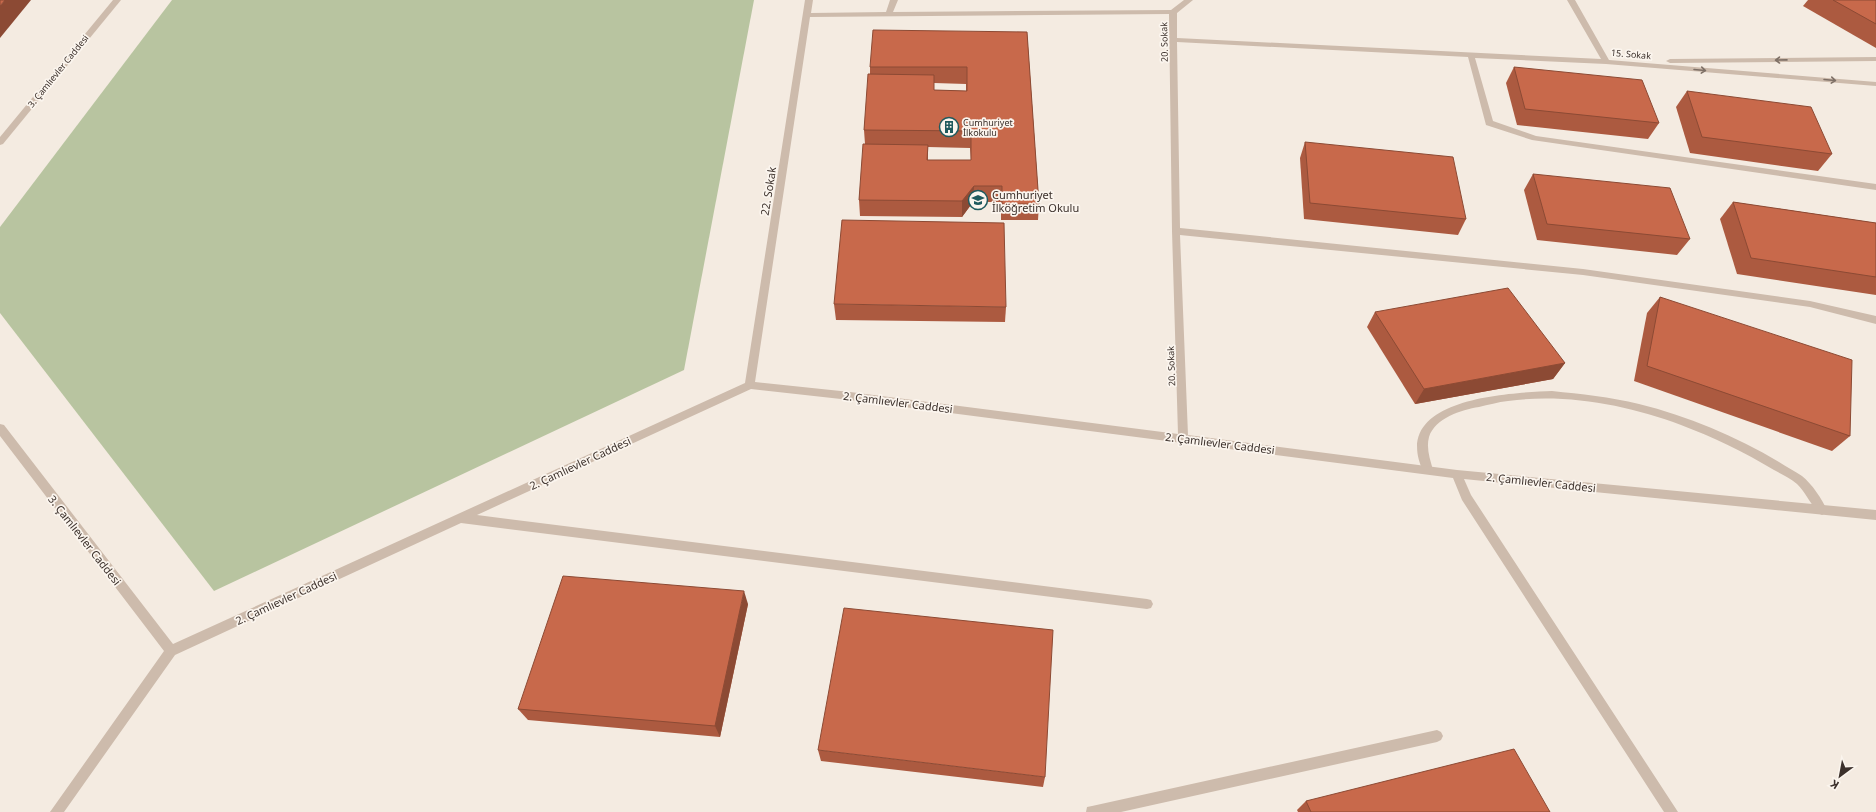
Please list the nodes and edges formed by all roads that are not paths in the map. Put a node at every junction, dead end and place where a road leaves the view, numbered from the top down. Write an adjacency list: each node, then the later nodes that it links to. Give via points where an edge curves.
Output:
1 (116, 0): 14 (street, 3. Çamlıevler Caddesi)
2 (809, 0): 7 (street, 22. Sokak)
3 (894, 0): 8 (street)
4 (1190, 0): 6 (street)
5 (1571, 0): 12 (street)
6 (1173, 12): 8 (street, 20. Sokak); 9 (street, 20. Sokak)
7 (806, 15): 8 (street, 20. Sokak); 18 (street, 22. Sokak)
8 (888, 15)
9 (1174, 40): 10 (street); 16 (street, 20. Sokak)
10 (1471, 55): 12 (street); 15 (street, via 1489,123 1528,136)
11 (1876, 59): 12 (street, 15. Sokak, one-way to 12)
12 (1606, 62): 13 (street, 15. Sokak, one-way to 13)
13 (1876, 84)
14 (0, 142)
15 (1876, 187)
16 (1176, 231): 17 (street, via 1583,272 1810,304); 20 (street, 20. Sokak)
17 (1876, 320)
18 (750, 386): 20 (street, 2. Çamlıevler Caddesi, via 850,396); 25 (street, 2. Çamlıevler Caddesi)
19 (0, 428): 27 (street, 3. Çamlıevler Caddesi)
20 (1183, 439): 21 (street, 2. Çamlıevler Caddesi)
21 (1428, 470): 22 (street, 2. Çamlıevler Caddesi); 23 (street, via 1423,448 1424,439 1435,420 1446,412 1482,401 1507,397 1563,396 1660,414 1723,438 1800,480)
22 (1457, 474): 23 (street, 2. Çamlıevler Caddesi); 31 (street, via 1466,496)
23 (1822, 510): 24 (street, 2. Çamlıevler Caddesi)
24 (1876, 515)
25 (461, 518): 26 (street); 27 (street, 2. Çamlıevler Caddesi)
26 (1147, 604)
27 (171, 651): 29 (street, 2. Çamlıevler Caddesi)
28 (1436, 736): 30 (street)
29 (56, 812)
30 (1092, 812)
31 (1672, 812)

